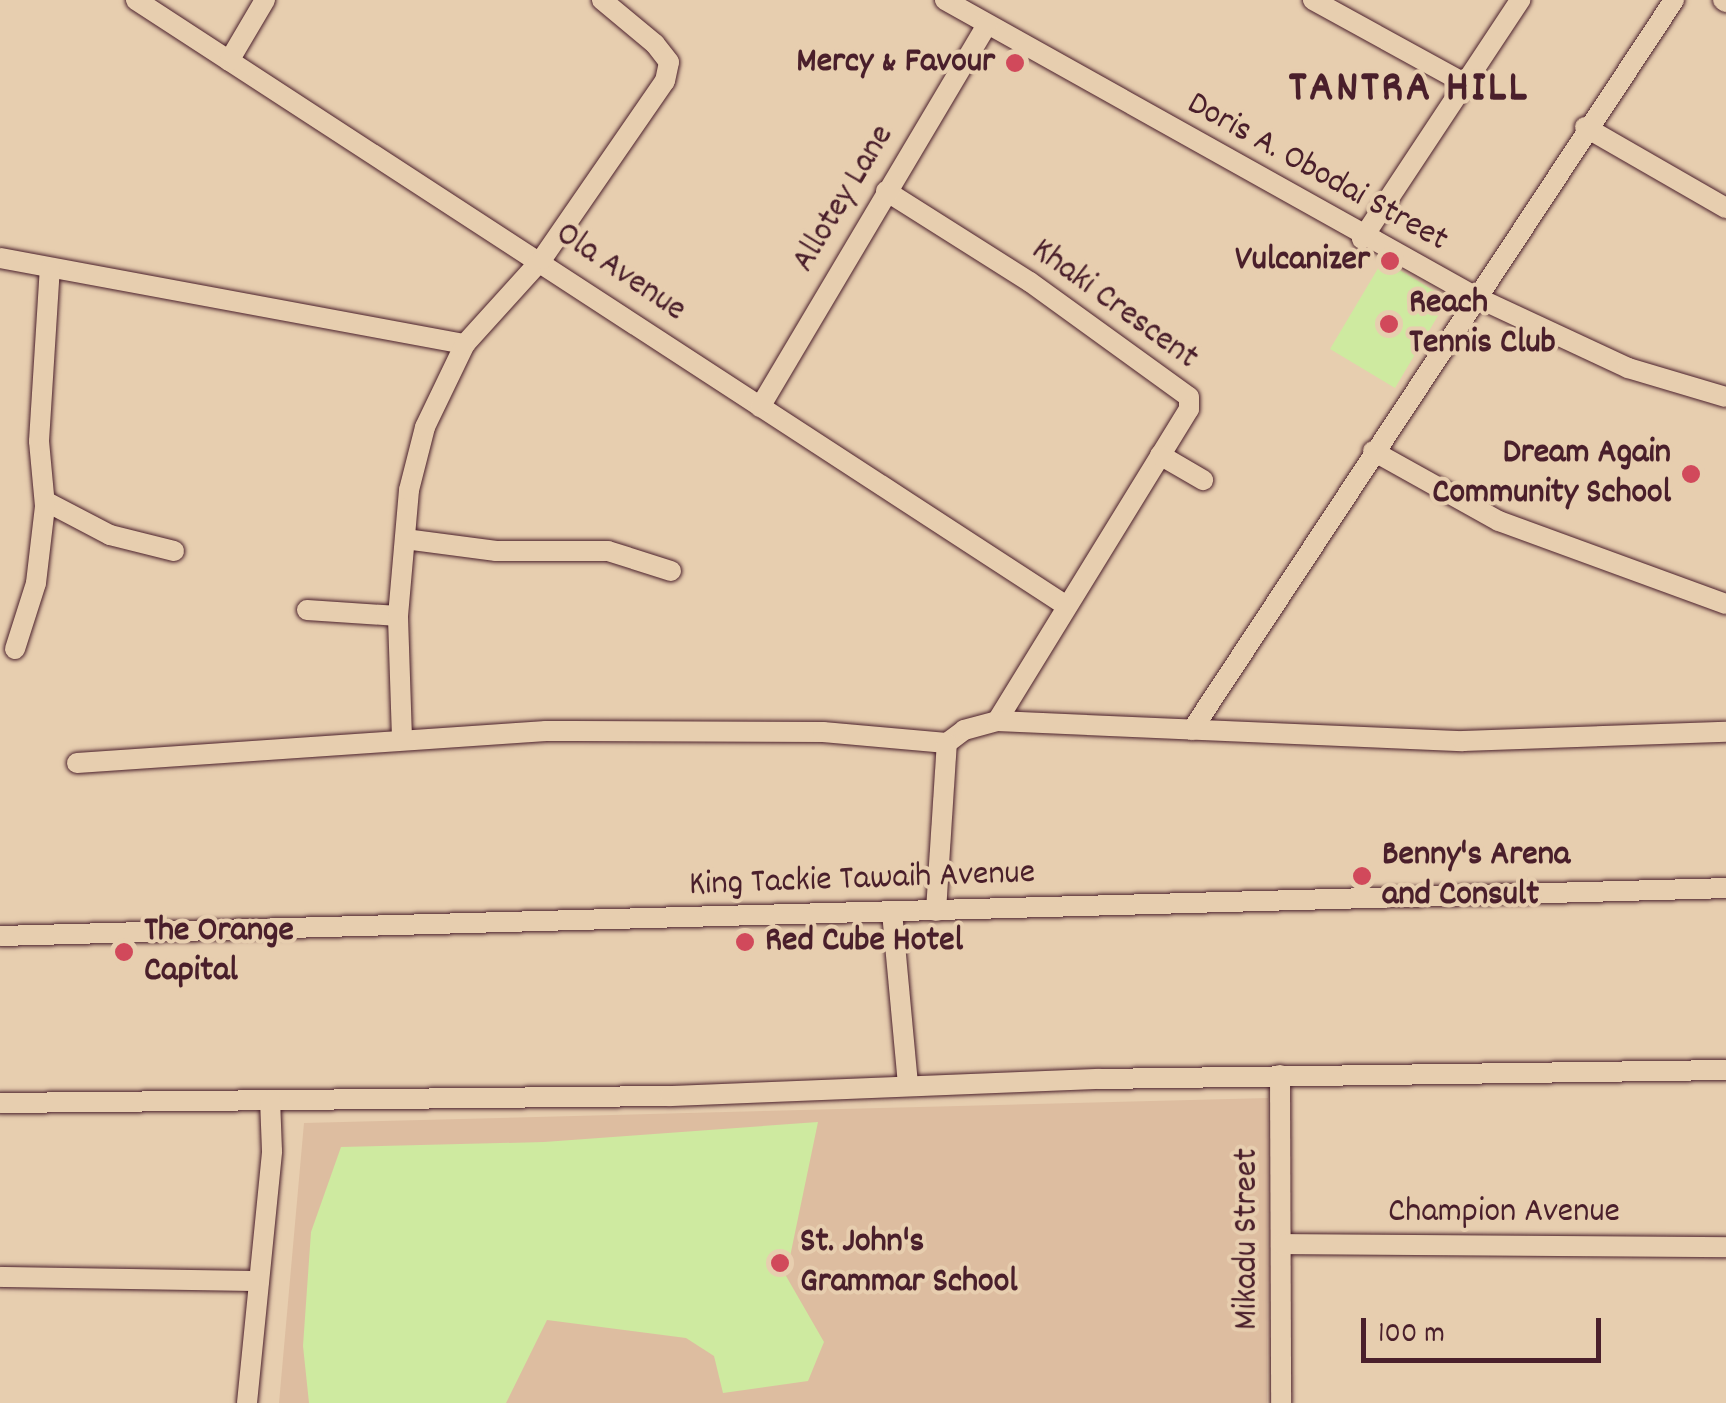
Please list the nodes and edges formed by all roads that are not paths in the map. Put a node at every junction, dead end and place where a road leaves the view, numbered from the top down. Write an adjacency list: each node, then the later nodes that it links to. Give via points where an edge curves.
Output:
1 (136, 0): 9 (street, Ola Avenue)
2 (265, 0): 9 (street)
3 (602, 0): 16 (street, via 669,62 665,81)
4 (945, 0): 8 (street, Doris A. Obodai Street)
5 (1312, 0): 10 (street)
6 (1520, 0): 10 (street)
7 (1674, 0): 11 (street)
8 (987, 26): 12 (street, Allotey Lane); 14 (street, Doris A. Obodai Street)
9 (229, 61): 16 (street, Ola Avenue)
10 (1466, 84): 14 (street)
11 (1585, 127): 13 (street); 18 (street)
12 (886, 191): 21 (street, Allotey Lane); 23 (street, Khaki Crescent, via 1183,387 1190,410)
13 (1726, 208)
14 (1362, 238): 18 (street, Doris A. Obodai Street)
15 (0, 258): 17 (street)
16 (542, 260): 19 (street); 21 (street, Ola Avenue)
17 (50, 268): 19 (street); 25 (street, via 39,441)
18 (1478, 298): 20 (street, Doris A. Obodai Street, via 1628,368); 22 (street)
19 (465, 344): 26 (street, via 425,427)
20 (1726, 397)
21 (760, 407): 30 (street, Ola Avenue)
22 (1372, 451): 29 (street, via 1499,522); 35 (street)
23 (1160, 455): 24 (street); 30 (street, Khaki Crescent)
24 (1203, 480)
25 (45, 501): 27 (street, via 93,528); 33 (street, via 36,583)
26 (405, 539): 28 (street, via 496,550 608,552); 32 (street)
27 (174, 551)
28 (671, 571)
29 (1726, 604)
30 (1065, 605): 34 (street, Khaki Crescent)
31 (308, 610): 32 (street)
32 (398, 616): 37 (street)
33 (15, 650)
34 (997, 721): 35 (street); 38 (street, via 964,730)
35 (1192, 730): 36 (street, via 1480,741)
36 (1726, 732)
37 (402, 738): 38 (street, via 823,732); 39 (street)
38 (947, 744): 41 (street)
39 (77, 763)
40 (1726, 888): 41 (street, King Tackie Tawaih Avenue)
41 (936, 911): 42 (street, King Tackie Tawaih Avenue)
42 (892, 912): 43 (street, King Tackie Tawaih Avenue); 46 (street)
43 (0, 936)
44 (1726, 1070): 45 (street)
45 (1280, 1075): 46 (street); 49 (street, Mikadu Street)
46 (908, 1086): 47 (street)
47 (270, 1100): 48 (street); 52 (street)
48 (0, 1103)
49 (1282, 1244): 50 (street, Champion Avenue); 54 (street, Mikadu Street)
50 (1726, 1247)
51 (0, 1277): 52 (street)
52 (258, 1281): 53 (street)
53 (247, 1403)
54 (1281, 1403)

